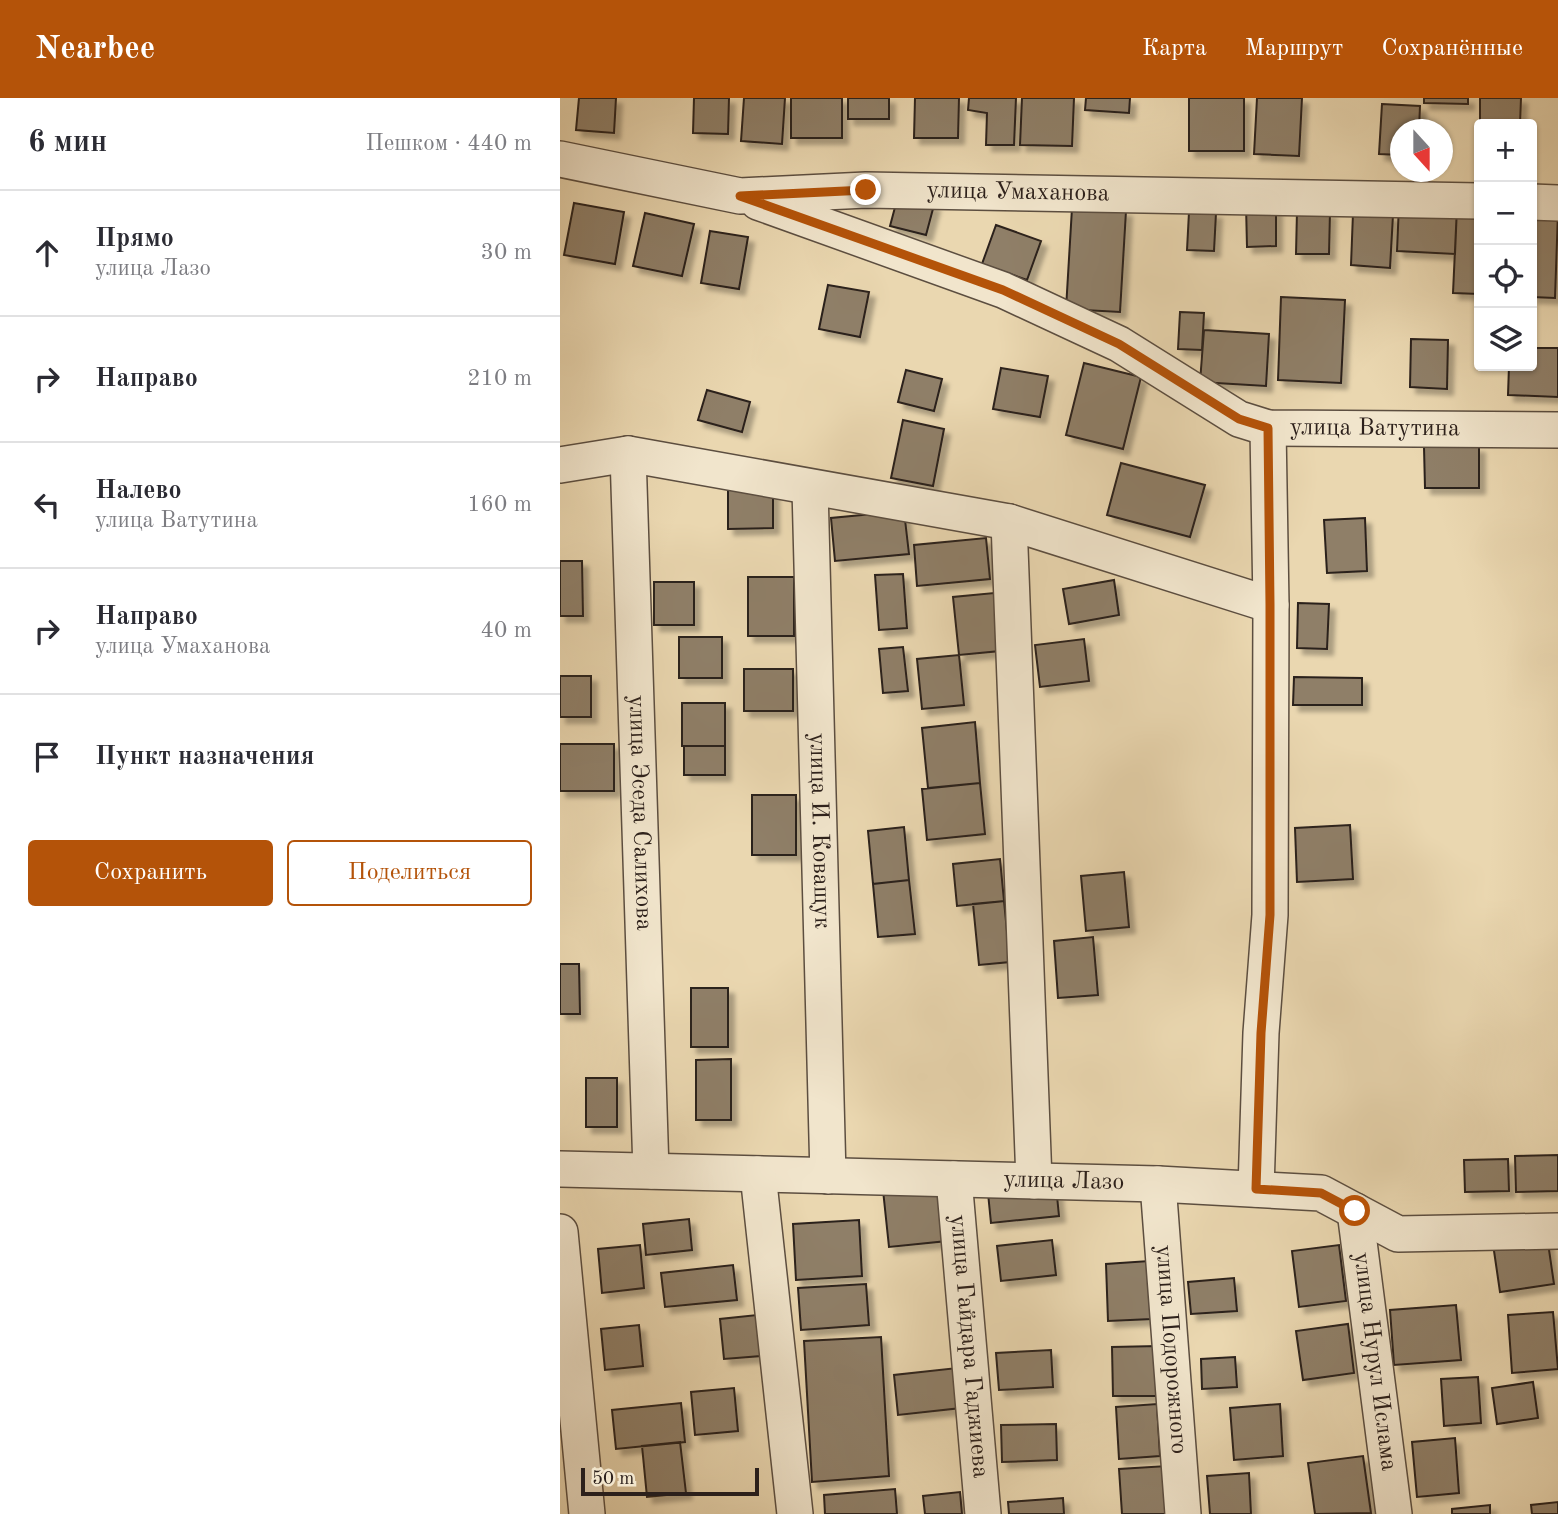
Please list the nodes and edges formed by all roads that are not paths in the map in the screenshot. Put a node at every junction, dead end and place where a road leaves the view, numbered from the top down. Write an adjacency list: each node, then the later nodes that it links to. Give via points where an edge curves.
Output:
1 (560, 159): 2 (street, улица Умаханова)
2 (740, 196): 3 (street, улица Умаханова, via 866,190); 6 (street, улица Ватутина, via 1003,290 1119,344 1239,419)
3 (1474, 201)
4 (1537, 202): 5 (street)
5 (1558, 203)
6 (1268, 428): 7 (street, улица Ватутина); 12 (street)
7 (1558, 430)
8 (628, 454): 9 (street); 10 (street); 14 (street, улица Эседа Салихова)
9 (560, 465)
10 (810, 488): 11 (street); 16 (street, улица И. Коващук)
11 (1009, 522): 12 (street); 18 (street)
12 (1270, 605): 20 (street, via 1270,915)
13 (560, 1169): 14 (street, улица Лазо)
14 (651, 1171): 15 (street, улица Лазо)
15 (758, 1174): 16 (street, улица Лазо); 25 (street)
16 (828, 1176): 17 (street, улица Лазо)
17 (954, 1179): 18 (street, улица Лазо); 26 (street, улица Гайдара Гаджиева)
18 (1034, 1181): 19 (street, улица Лазо)
19 (1158, 1184): 20 (street, улица Лазо); 27 (street, улица Подорожного)
20 (1256, 1189): 21 (street, улица Лазо, via 1321,1193)
21 (1355, 1211): 22 (street, улица Лазо, via 1398,1234); 28 (street, улица Нурул Ислама)
22 (1558, 1231)
23 (560, 1232): 24 (street)
24 (587, 1514)
25 (795, 1514)
26 (983, 1514)
27 (1183, 1514)
28 (1394, 1514)

